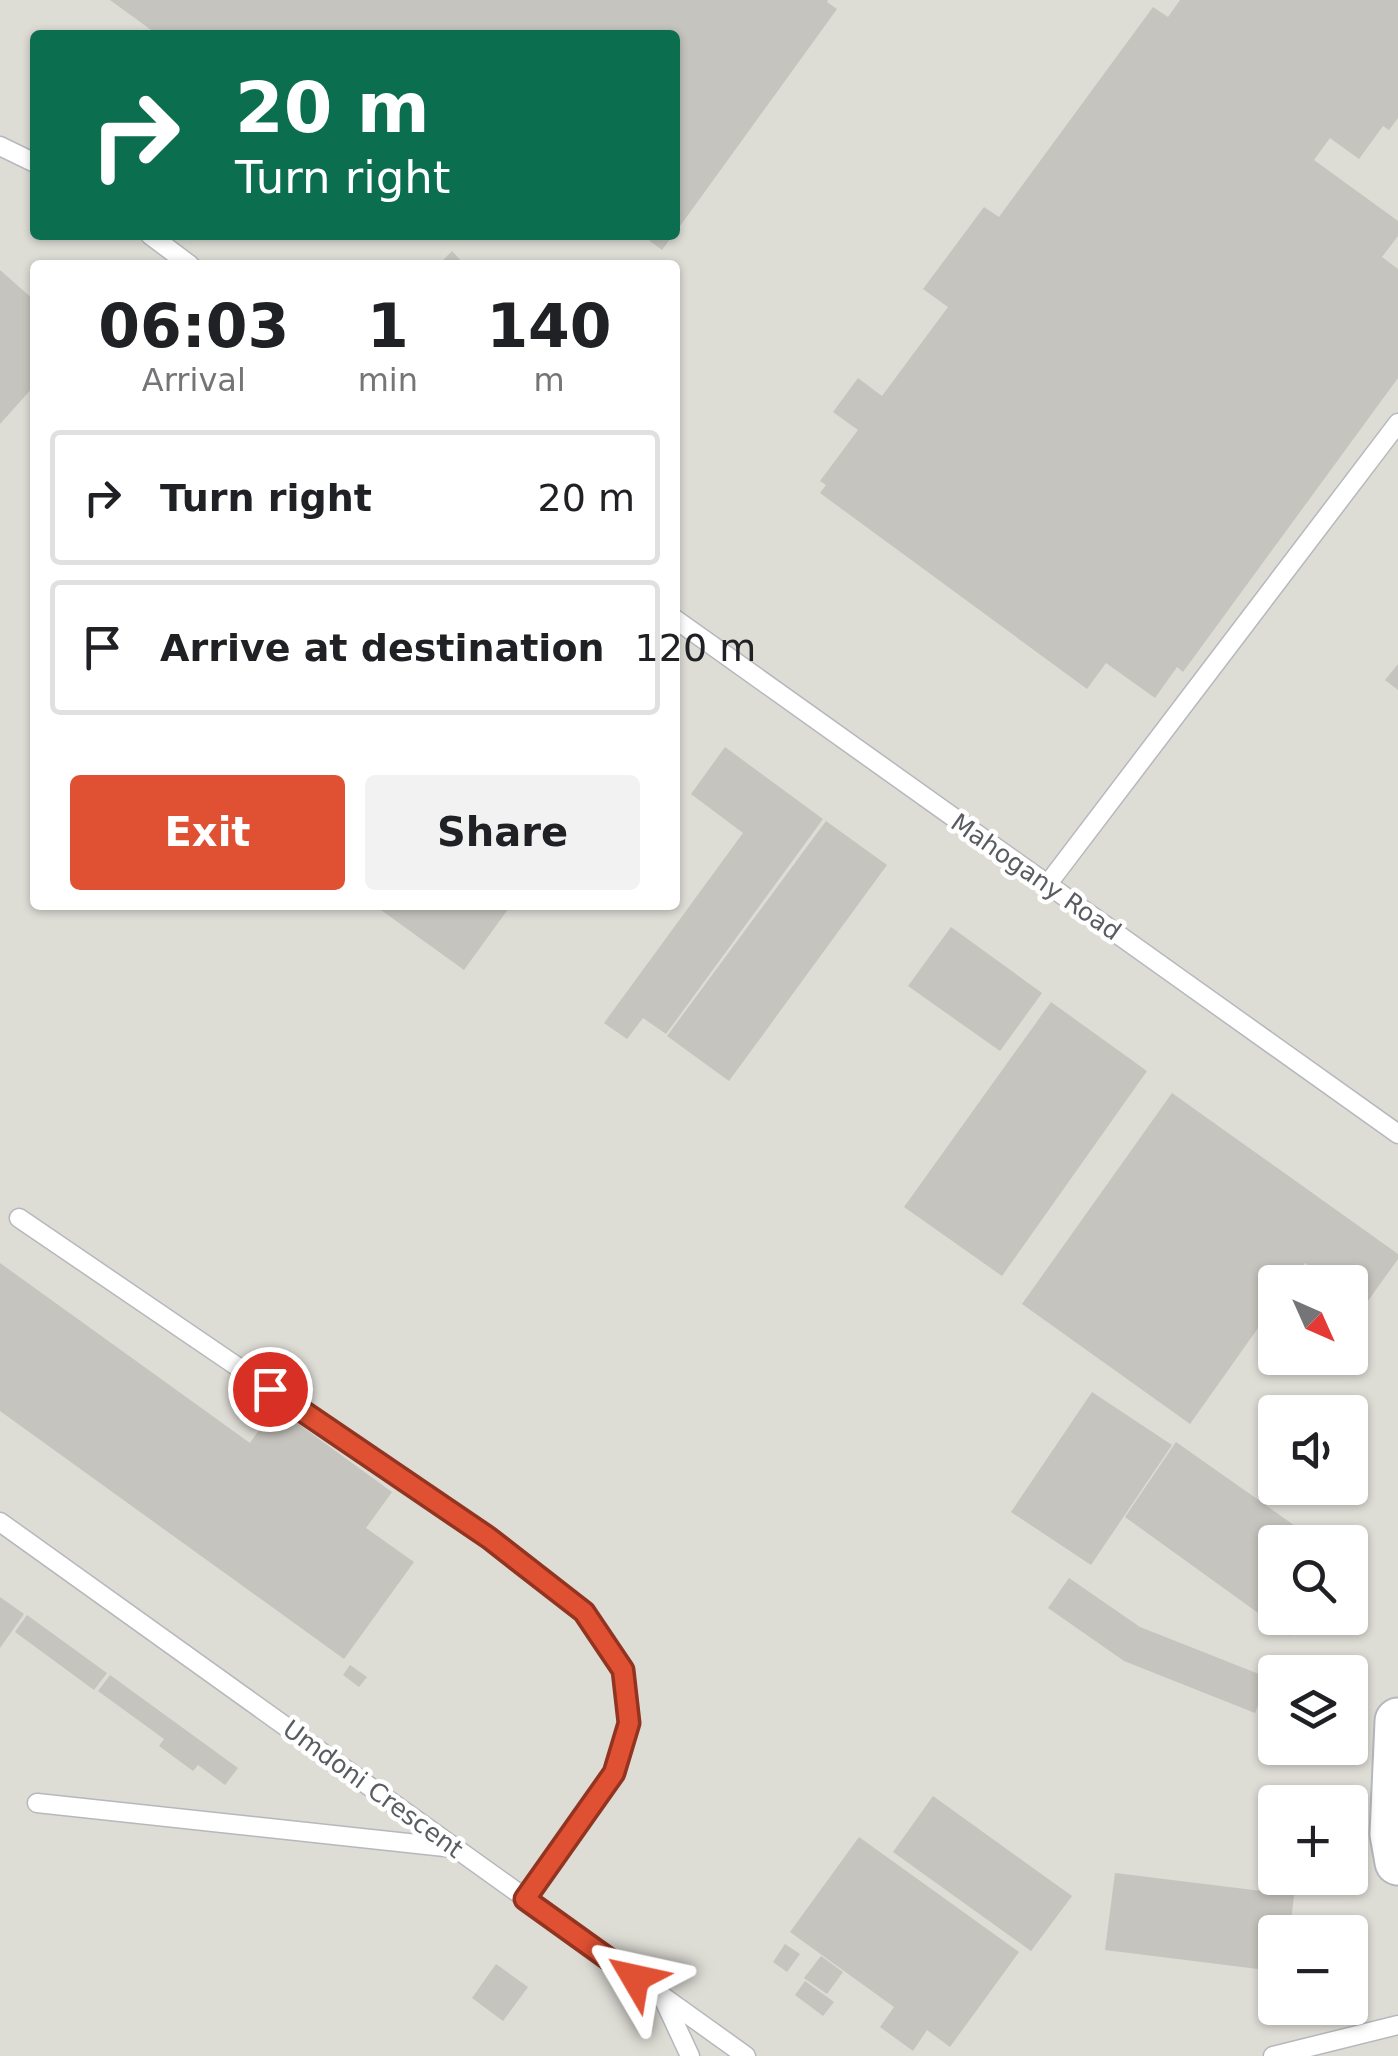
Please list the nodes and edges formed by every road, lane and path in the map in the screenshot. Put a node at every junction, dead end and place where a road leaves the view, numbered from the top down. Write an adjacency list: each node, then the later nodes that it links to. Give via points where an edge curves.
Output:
1 (0, 146): 2 (lane)
2 (30, 160)
3 (157, 240): 4 (lane)
4 (183, 260)
5 (1398, 423): 7 (lane)
6 (680, 624): 7 (lane, Mahogany Road)
7 (1047, 884): 8 (lane, Mahogany Road)
8 (1398, 1134)
9 (20, 1218): 15 (lane, via 489,1538 584,1612 623,1670 629,1723 614,1773)
10 (0, 1522): 13 (lane, Umdoni Crescent)
11 (1398, 1721): 14 (street)
12 (37, 1803): 13 (lane)
13 (455, 1848): 15 (lane, Umdoni Crescent)
14 (1398, 1862)
15 (525, 1899): 16 (lane, Umdoni Crescent)
16 (663, 1998): 18 (lane); 19 (lane, Umdoni Crescent)
17 (1398, 2025): 20 (lane)
18 (690, 2056)
19 (746, 2056)
20 (1274, 2056)

